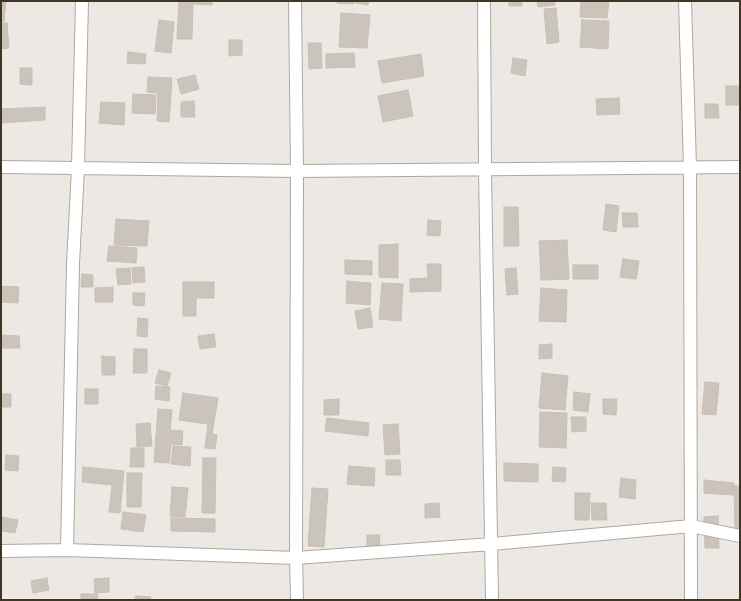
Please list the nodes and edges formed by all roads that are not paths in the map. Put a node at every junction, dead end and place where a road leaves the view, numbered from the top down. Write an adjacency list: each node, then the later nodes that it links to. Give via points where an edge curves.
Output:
1 (82, 1): 8 (street)
2 (295, 1): 10 (street)
3 (484, 1): 9 (street)
4 (685, 1): 6 (street)
5 (1, 166): 8 (street)
6 (690, 167): 7 (street); 9 (street); 11 (street)
7 (740, 167)
8 (78, 168): 10 (street); 15 (street, via 73,264)
9 (485, 169): 10 (street); 13 (street)
10 (297, 171): 16 (street)
11 (691, 526): 12 (street); 13 (street); 19 (street)
12 (740, 536)
13 (492, 544): 16 (street); 18 (street)
14 (1, 550): 15 (street)
15 (68, 550): 16 (street)
16 (296, 558): 17 (street)
17 (297, 600)
18 (492, 600)
19 (691, 600)

